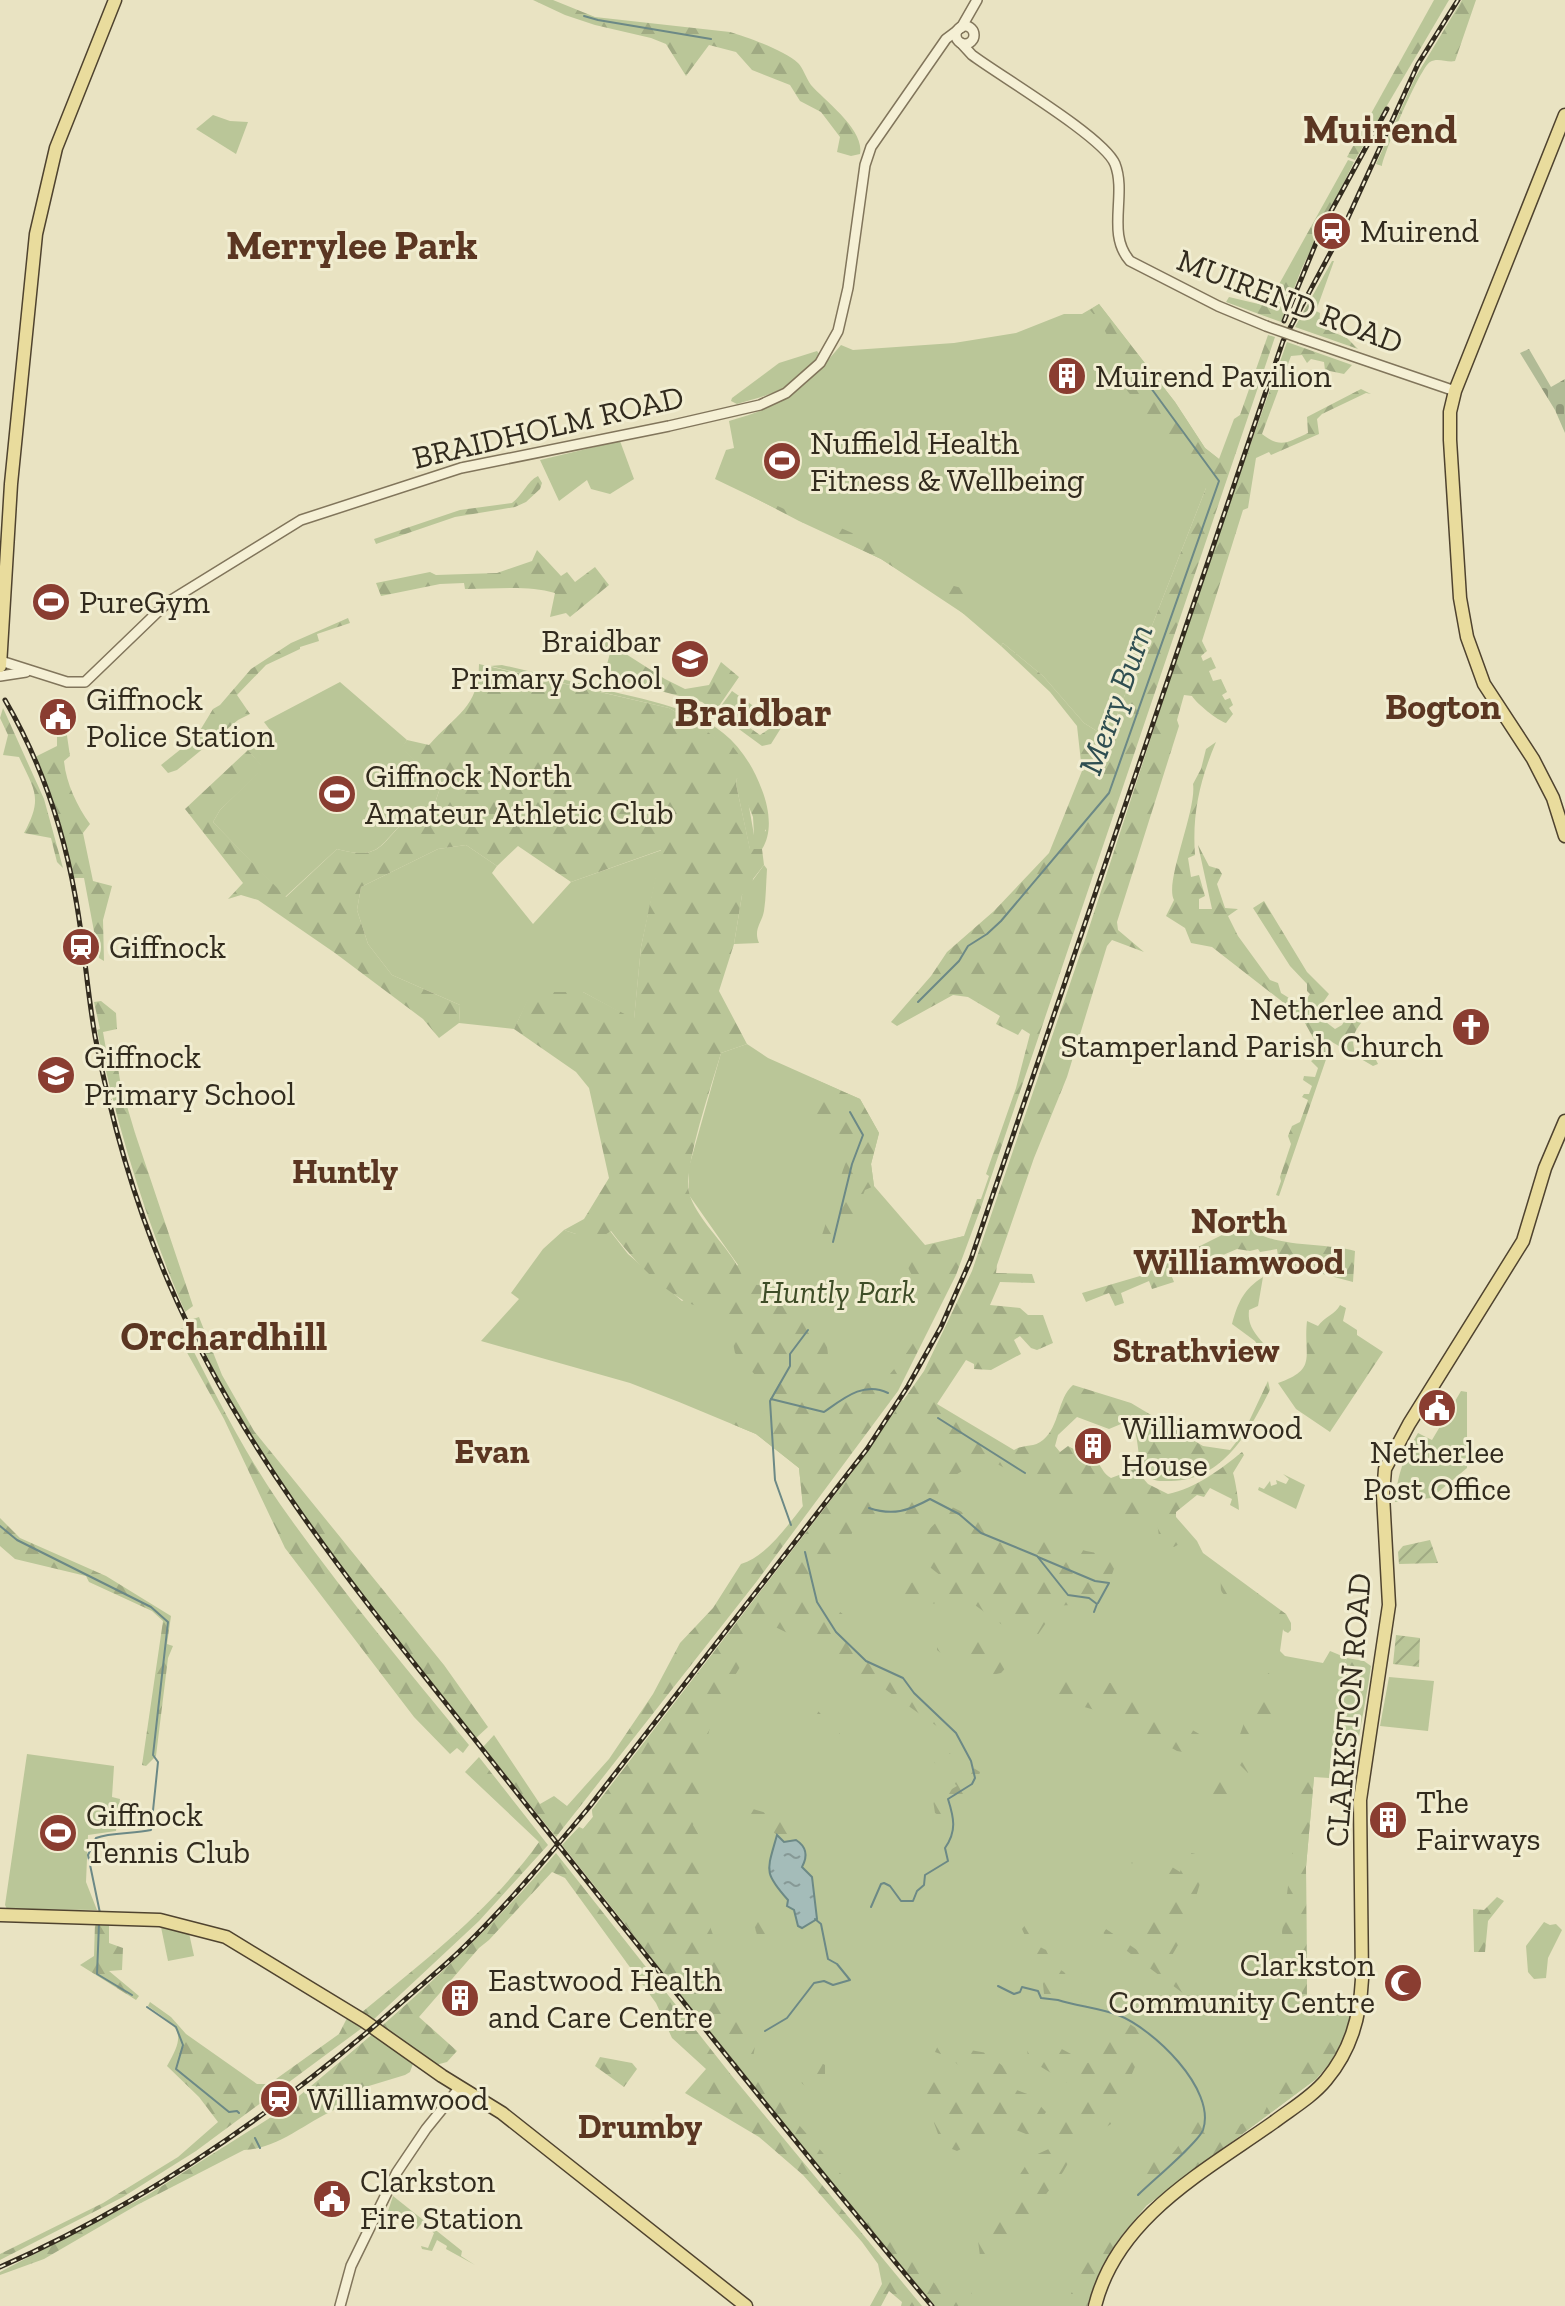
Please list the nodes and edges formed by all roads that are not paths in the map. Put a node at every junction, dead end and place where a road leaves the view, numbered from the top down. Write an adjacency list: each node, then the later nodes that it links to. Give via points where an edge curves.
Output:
1 (115, 0): 9 (main road, via 64,124 43,196)
2 (976, 1): 3 (street); 4 (street)
3 (973, 34): 4 (street, via 966,27); 4 (street, via 969,43); 5 (street)
4 (960, 36): 5 (street, MUIREND ROAD); 11 (street, BRAIDHOLM ROAD, via 940,49 871,147 841,322 820,363 786,393 760,405 461,468 301,520 168,602 86,681 75,684)
5 (987, 66): 7 (street, MUIREND ROAD, bridge, via 1108,153 1119,178 1119,238 1130,261 1266,326)
6 (1565, 115): 7 (main road)
7 (1455, 391): 13 (main road, via 1450,440 1467,637 1484,684 1553,798)
8 (0, 520): 9 (main road)
9 (8, 534): 10 (main road)
10 (0, 664): 11 (street, BRAIDHOLM ROAD)
11 (33, 673): 12 (street, BRAIDHOLM ROAD)
12 (0, 676)
13 (1565, 836)
14 (1565, 1121): 19 (main road, CLARKSTON ROAD, via 1523,1241 1385,1469 1388,1616 1360,1800 1361,1993 1352,2038 1326,2080 1163,2202 1132,2234 1114,2259)
15 (0, 1915): 16 (main road, via 153,1919 226,1937)
16 (460, 2087): 17 (street, via 397,2172 351,2266); 18 (main road, via 516,2122)
17 (340, 2306)
18 (746, 2306)
19 (1095, 2306)

